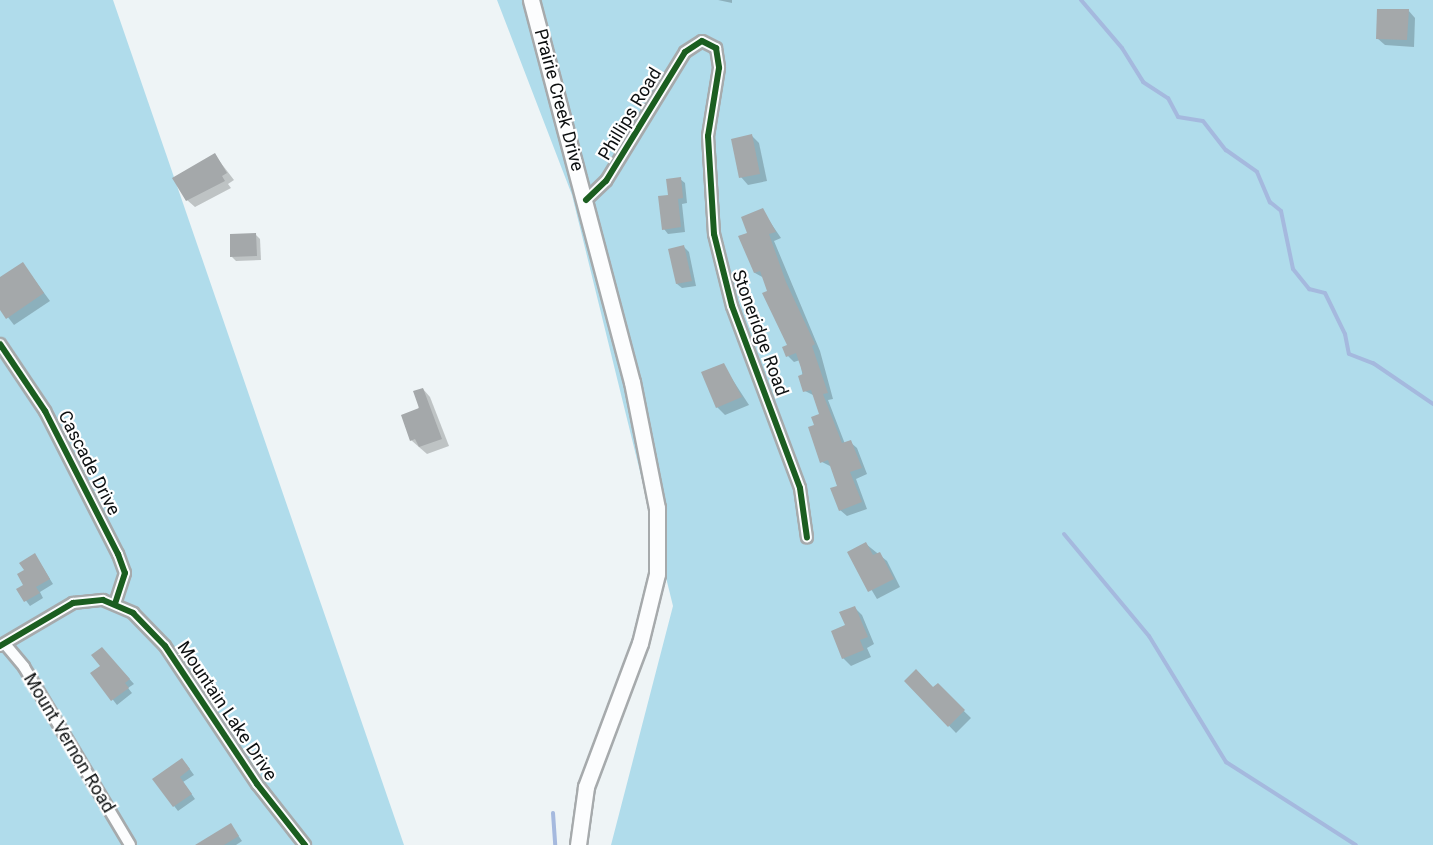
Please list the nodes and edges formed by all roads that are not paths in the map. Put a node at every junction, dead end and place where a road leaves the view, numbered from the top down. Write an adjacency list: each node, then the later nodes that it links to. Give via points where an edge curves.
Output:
1 (531, 0): 3 (main road, Prairie Creek Drive)
2 (697, 44): 3 (street, Phillips Road, via 685,52 606,181); 5 (street, Stoneridge Road, via 702,41 716,48 719,68 708,136 708,170 721,269 800,488)
3 (586, 200): 10 (main road, Prairie Creek Drive, via 648,448 657,508 657,574 640,643 586,787)
4 (0, 344): 6 (street, Cascade Drive, via 45,411 118,554 125,573)
5 (807, 538)
6 (115, 603): 7 (street, via 73,603); 9 (street, Mountain Lake Drive, via 142,621 165,646 257,784)
7 (2, 645): 8 (street, Mount Vernon Road, via 24,668)
8 (130, 845)
9 (305, 845)
10 (579, 845)

